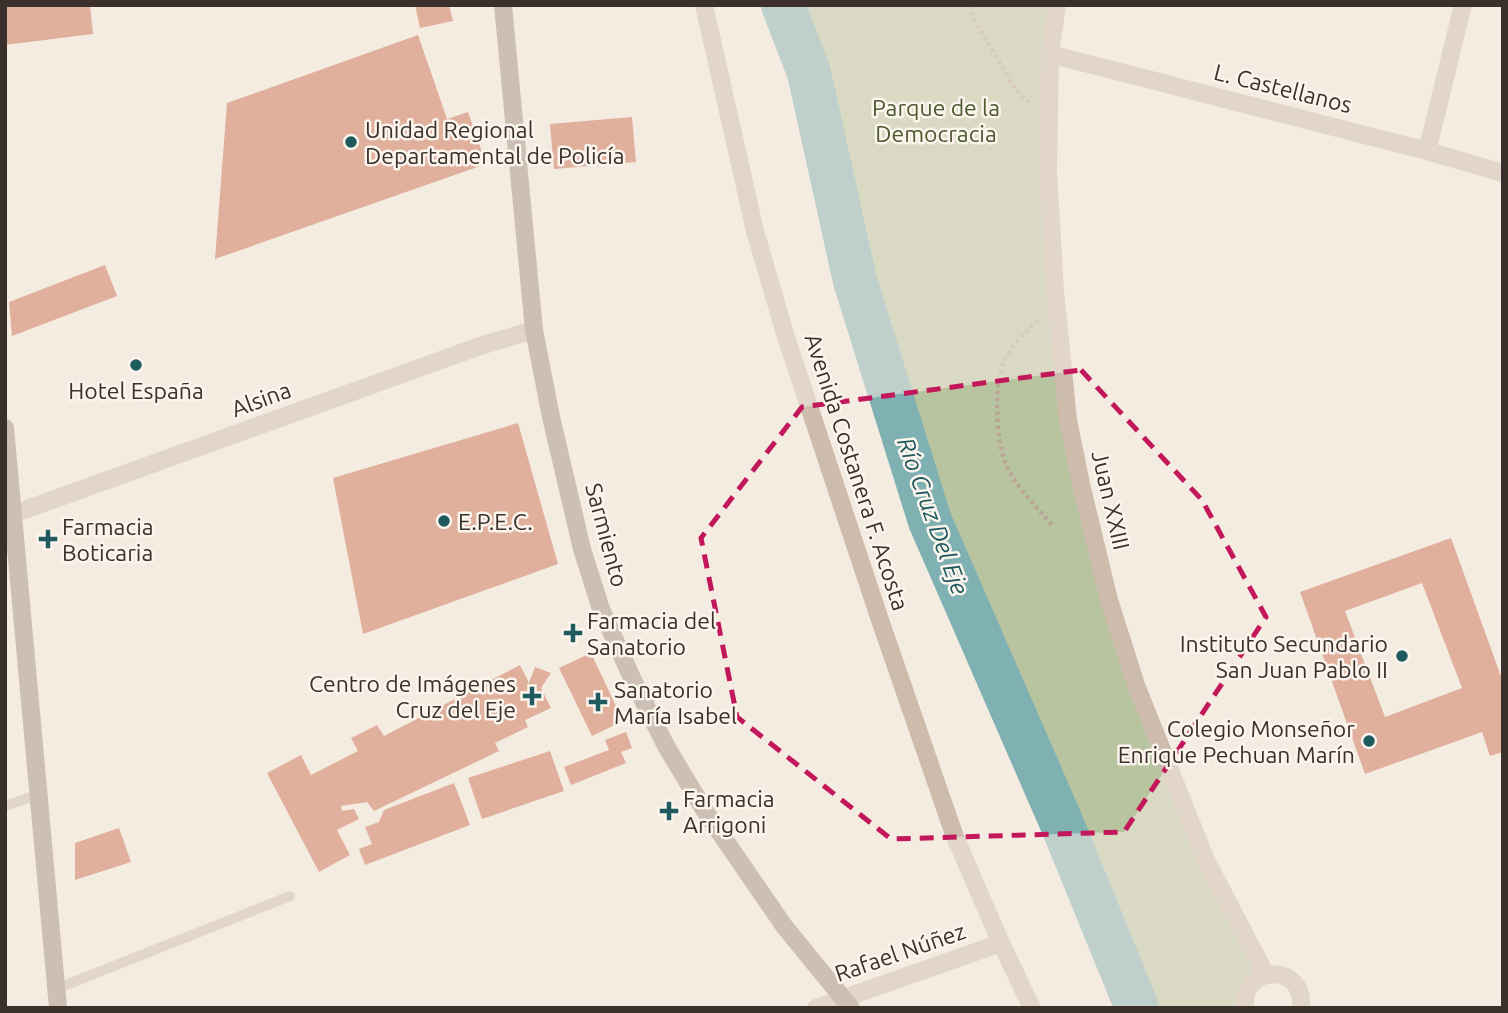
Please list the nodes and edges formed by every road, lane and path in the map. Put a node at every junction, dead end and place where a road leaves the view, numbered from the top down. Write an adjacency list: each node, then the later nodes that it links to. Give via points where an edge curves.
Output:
1 (503, 5): 11 (main road, Sarmiento)
2 (704, 5): 18 (street, Avenida Costanera F. Acosta, via 755,231 786,337 955,837)
3 (971, 5): 7 (path, via 973,17 1013,86)
4 (1057, 5): 6 (street, Juan XXIII)
5 (1463, 5): 8 (street)
6 (1050, 54): 7 (street, Juan XXIII); 8 (street, L. Castellanos)
7 (1049, 122): 10 (street, Juan XXIII)
8 (1427, 151): 9 (street, L. Castellanos)
9 (1503, 173)
10 (1056, 303): 14 (path, via 1021,335 1002,366 996,420 1006,464); 19 (street, Juan XXIII, via 1068,420 1109,600 1136,685 1206,860)
11 (534, 330): 13 (street, Alsina); 21 (main road, Sarmiento, via 582,549 601,609 632,678 705,811 784,926)
12 (5, 428): 13 (main road)
13 (10, 516): 15 (main road)
14 (1052, 525)
15 (39, 794): 16 (lane); 20 (main road)
16 (5, 806)
17 (290, 896): 20 (lane)
18 (1001, 943): 21 (street, Rafael Núñez); 24 (street, Avenida Costanera F. Acosta)
19 (1266, 975): 25 (street, via 1250,985); 26 (street, via 1278,974 1293,982 1301,995)
20 (56, 989): 22 (main road)
21 (848, 1003): 23 (street, Rafael Núñez)
22 (58, 1008)
23 (816, 1008)
24 (1032, 1008)
25 (1245, 1008)
26 (1301, 1008)

